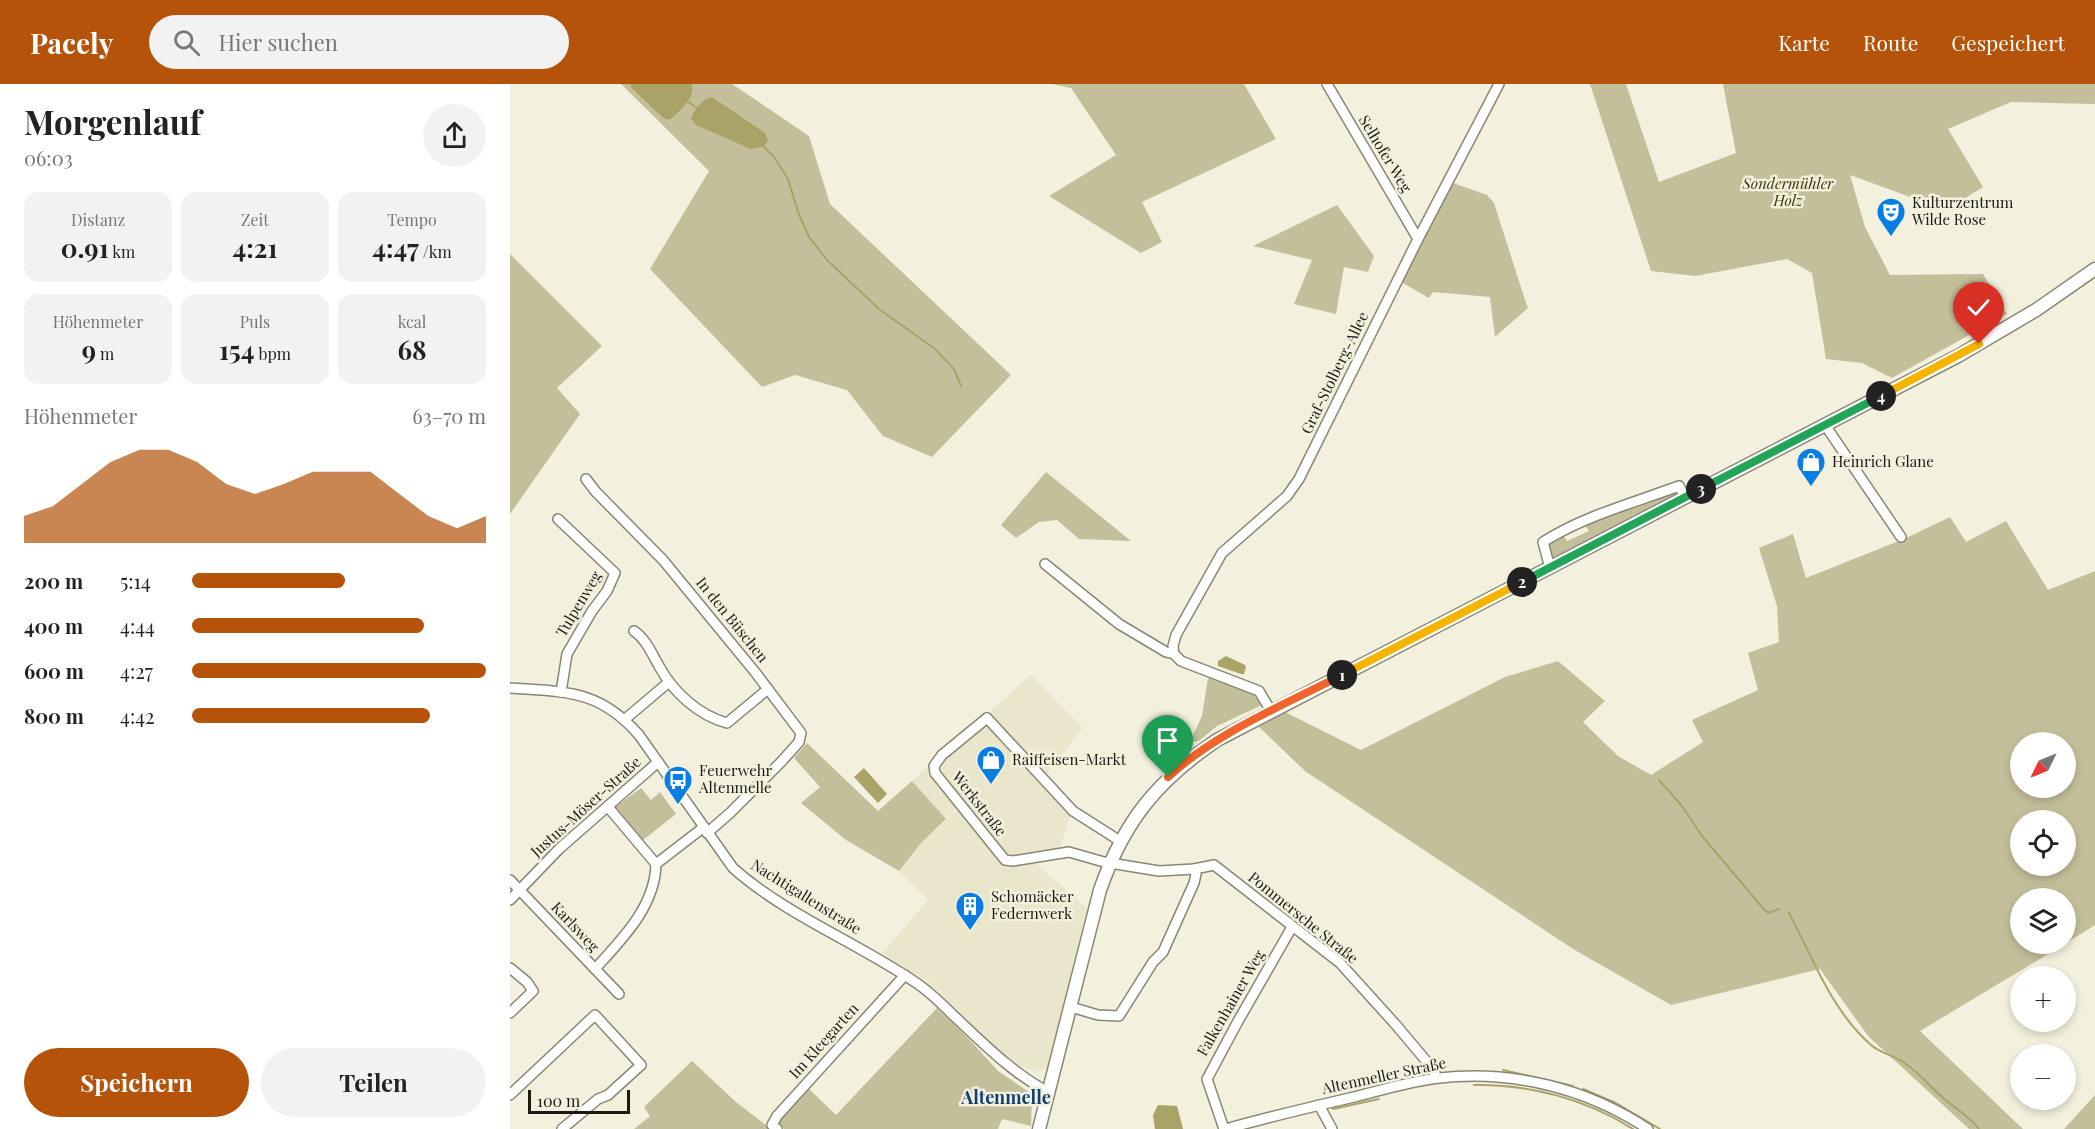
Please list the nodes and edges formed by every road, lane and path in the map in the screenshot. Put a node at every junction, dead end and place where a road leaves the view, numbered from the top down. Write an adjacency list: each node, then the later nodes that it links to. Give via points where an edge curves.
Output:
1 (1327, 84): 3 (street, Selhofer Weg)
2 (1499, 84): 3 (street, Graf-Stolberg-Allee)
3 (1418, 239): 13 (street, Graf-Stolberg-Allee, via 1299,479 1287,496 1222,553 1176,636)
4 (2095, 268): 5 (main road, via 1979,344)
5 (1825, 424): 7 (main road); 9 (street)
6 (586, 479): 16 (street, In den Büschen, via 663,560)
7 (1685, 497): 11 (main road); 11 (street, via 1679,486 1589,518 1555,535 1542,542)
8 (558, 519): 17 (street, Tulpenweg, via 615,573 567,654)
9 (1901, 537)
10 (1046, 564): 13 (street, via 1119,624)
11 (1550, 568): 18 (main road)
12 (634, 632): 14 (street, via 648,645)
13 (1174, 654): 18 (street, via 1188,665 1259,691)
14 (669, 682): 16 (street, via 697,709 727,723); 19 (street)
15 (510, 688): 17 (street, Nachtigallenstraße)
16 (768, 689): 22 (street, In den Büschen, via 801,733 799,742 747,797)
17 (561, 692): 19 (street, Nachtigallenstraße, via 577,693 600,702)
18 (1272, 711): 23 (main road, via 1216,740 1181,765 1155,791)
19 (624, 720): 20 (street, Nachtigallenstraße)
20 (658, 762): 21 (street, Justus-Möser-Straße); 22 (street, Nachtigallenstraße)
21 (608, 807): 26 (street); 29 (street, Justus-Möser-Straße, via 559,849)
22 (706, 830): 26 (street, In den Büschen); 34 (street, Nachtigallenstraße, via 733,868 757,888)
23 (1120, 841): 24 (street, Werkstraße, via 1072,811 987,718 934,766 935,773); 25 (main road)
24 (1005, 860): 25 (street, Pommersche Straße, via 1069,852)
25 (1110, 863): 27 (street, Pommersche Straße, via 1159,871); 36 (main road)
26 (656, 864): 33 (street, via 656,879 647,902)
27 (1194, 869): 31 (street, Pommersche Straße, via 1214,865); 36 (street, via 1194,883 1163,952 1119,1016)
28 (510, 880): 29 (street, Karlsweg)
29 (520, 890): 30 (street, Justus-Möser-Straße); 33 (street, Karlsweg)
30 (510, 900)
31 (1292, 927): 38 (street, Pommersche Straße, via 1340,963 1396,1024); 45 (street, Falkenhainer Weg, via 1207,1080)
32 (510, 968): 37 (street, via 533,991)
33 (595, 969): 35 (street, Karlsweg)
34 (905, 975): 39 (street, Nachtigallenstraße, via 1001,1061); 43 (street, Im Kleegarten, via 777,1116 772,1125)
35 (619, 994)
36 (1071, 1007): 39 (main road)
37 (510, 1013)
38 (1437, 1078): 41 (street, Altenmeller Straße); 47 (street, Altenmeller Straße, via 1481,1075 1553,1085 1611,1107)
39 (1048, 1092): 44 (main road)
40 (510, 1095): 42 (street, via 595,1015 641,1065)
41 (1319, 1105): 45 (street, Altenmeller Straße); 46 (street)
42 (562, 1129)
43 (777, 1129)
44 (1039, 1129)
45 (1225, 1129)
46 (1332, 1129)
47 (1648, 1129)

